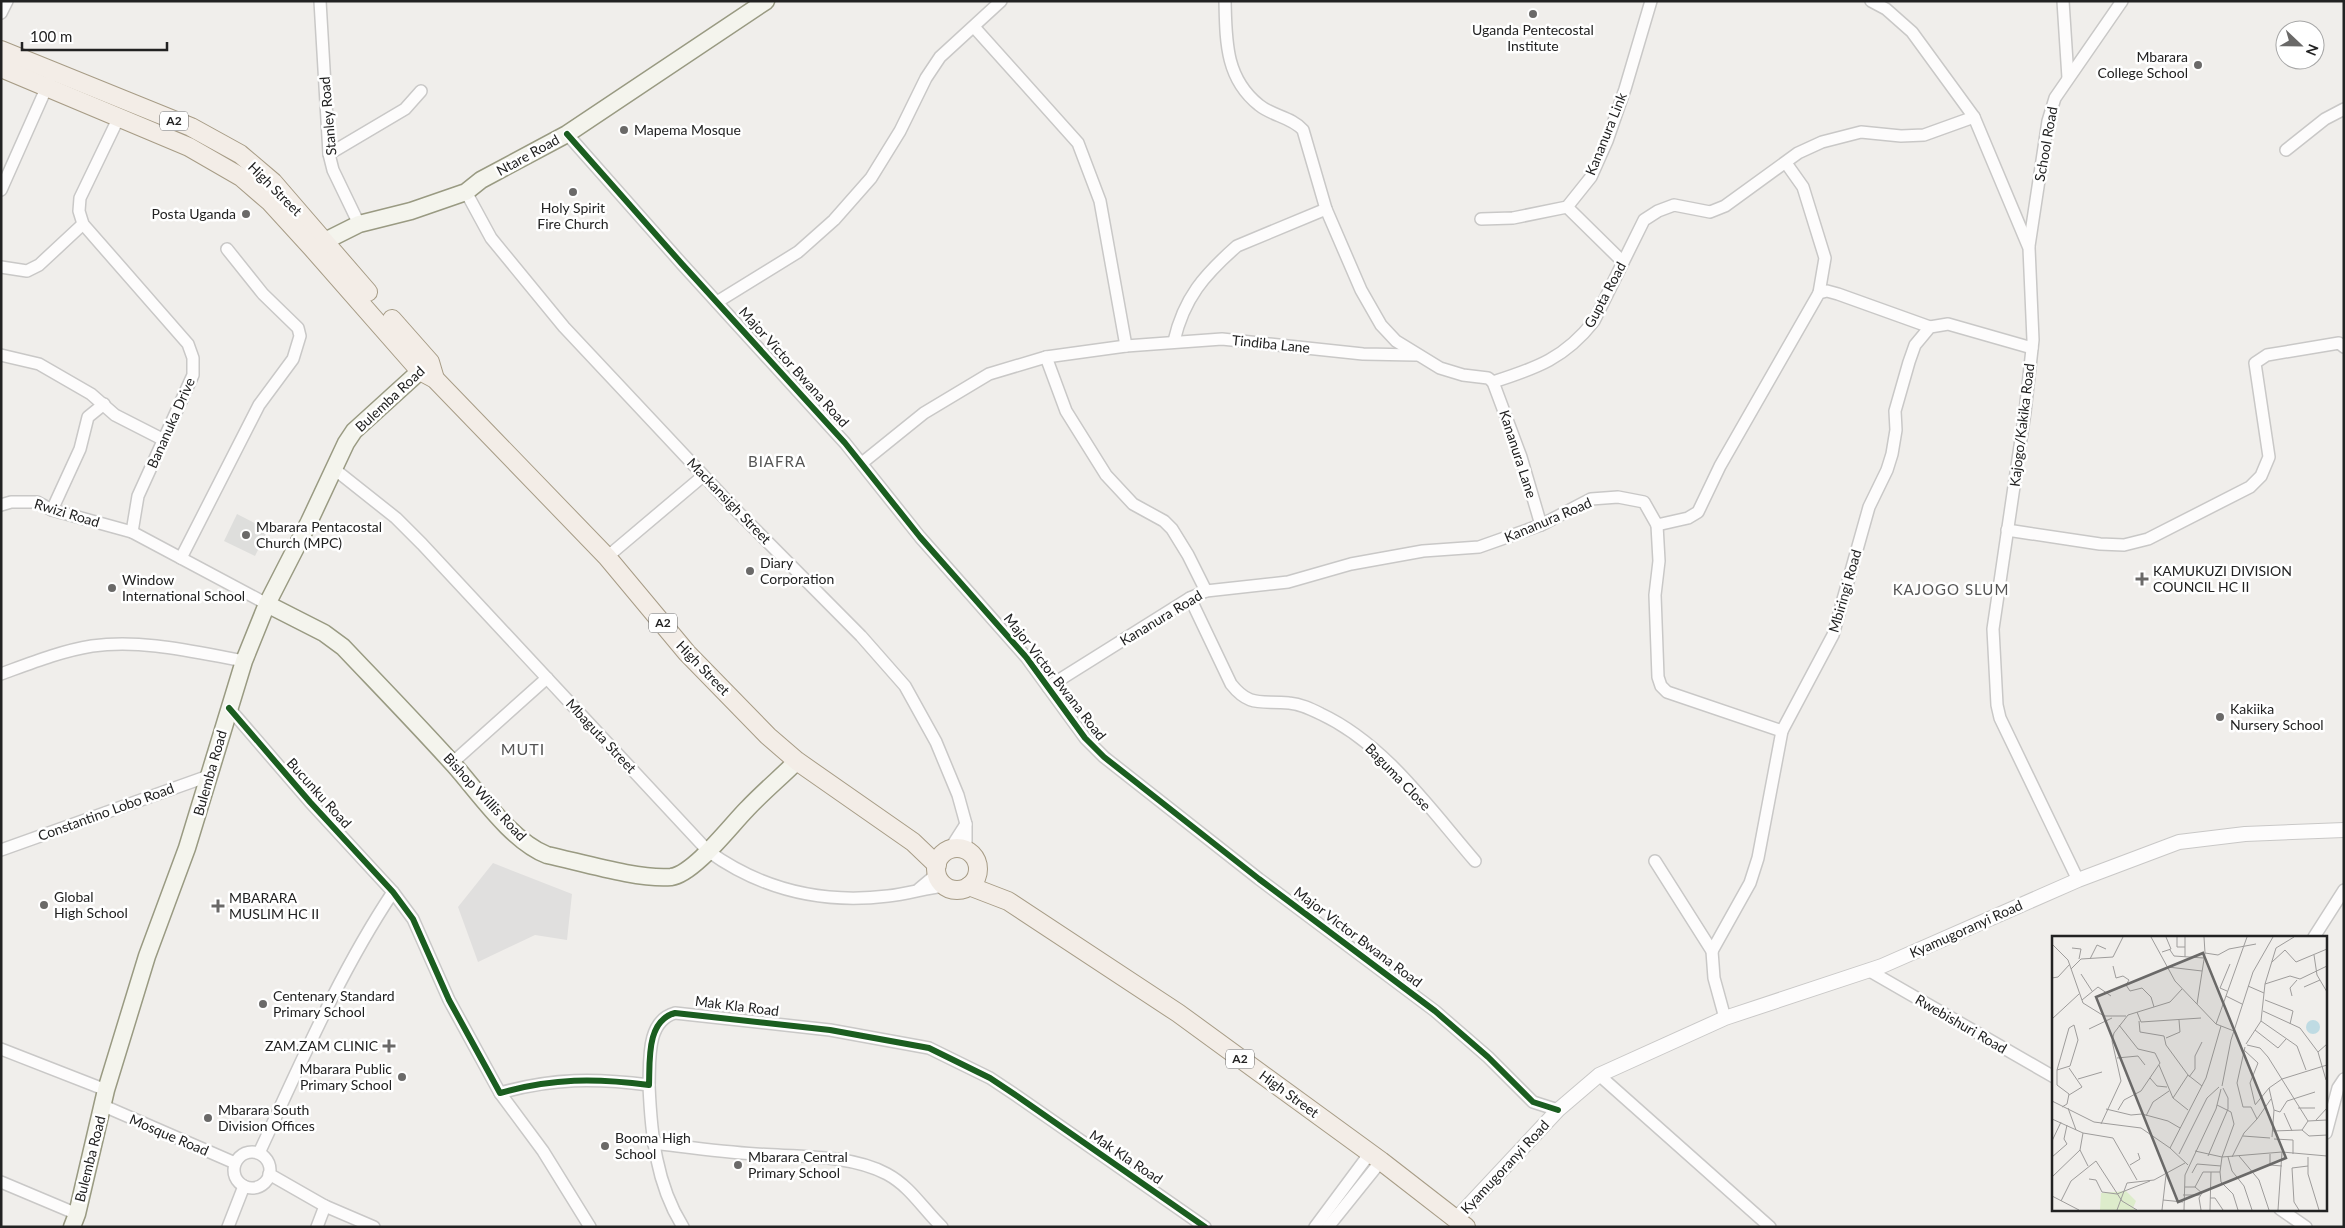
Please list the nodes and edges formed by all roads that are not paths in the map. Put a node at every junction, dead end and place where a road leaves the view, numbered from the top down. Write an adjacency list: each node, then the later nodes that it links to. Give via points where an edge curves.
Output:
1 (7, 1): 10 (street)
2 (320, 1): 22 (street, Stanley Road)
3 (766, 1): 20 (main road, Ntare Road)
4 (1002, 1): 11 (street)
5 (1225, 1): 28 (street, via 1227,51 1234,72 1259,106 1300,125)
6 (1651, 1): 27 (street, Kananura Link, via 1607,141 1591,177)
7 (1871, 1): 19 (street, Kajogo/Kakika Road, via 1886,9 1912,32)
8 (2063, 1): 14 (street)
9 (2122, 1): 14 (street, School Road)
10 (1, 13)
11 (974, 27): 38 (street, via 940,57 871,178 834,220 798,252); 41 (street, via 1078,143 1100,201)
12 (1, 50): 15 (main road, High Street / A2)
13 (1, 68): 15 (main road, High Street / A2)
14 (2068, 78): 33 (street, School Road, via 2055,98 2048,121)
15 (50, 80): 18 (main road, High Street / A2); 24 (street); 26 (main road, High Street / A2, via 205,135 256,166)
16 (421, 91): 22 (street, via 405,109)
17 (2344, 109): 21 (street, via 2325,119)
18 (120, 117): 26 (main road, High Street / A2, via 228,167); 30 (street, via 80,198)
19 (1974, 117): 23 (street, Gupta Road, via 1924,135 1861,132 1822,142 1798,153); 33 (street, Kajogo/Kakika Road)
20 (567, 134): 25 (main road, Ntare Road); 38 (street, Major Victor Bwana Road)
21 (2286, 150)
22 (329, 154): 31 (street, Stanley Road, via 333,170)
23 (1786, 163): 35 (street, Gupta Road, via 1725,206 1710,212 1674,205 1658,211 1644,220); 37 (street, via 1803,187 1825,258)
24 (1, 190)
25 (466, 192): 31 (main road, Ntare Road); 53 (street, Mackansigh Street, via 491,238 539,298)
26 (276, 197): 32 (main road, High Street / A2); 47 (main road, High Street / A2, via 372,314)
27 (1567, 207): 29 (street, via 1514,218); 35 (street)
28 (1326, 209): 40 (street, via 1237,246 1226,255 1188,300 1180,316); 45 (street, via 1361,290 1381,325)
29 (1481, 219)
30 (83, 224): 36 (street, via 32,270); 50 (street, Bananuka Drive, via 188,344 193,358 193,375)
31 (359, 224): 32 (main road, Ntare Road)
32 (325, 241): 47 (main road, High Street / A2)
33 (2029, 248): 43 (street, Kajogo/Kakika Road)
34 (228, 249): 60 (street, via 263,294 298,328 300,336 293,358 259,405)
35 (1623, 262): 48 (street, Gupta Road, via 1594,321 1585,332 1558,357)
36 (1, 268)
37 (1819, 293): 39 (street, via 1838,294); 57 (street, via 1720,466 1698,512 1688,518)
38 (717, 302): 51 (street, Major Victor Bwana Road)
39 (1930, 327): 43 (street, via 1948,324); 70 (street, Mbiringi Road, via 1912,353 1895,411 1892,454 1869,508 1833,635)
40 (1174, 342): 41 (street, Tindiba Lane); 45 (street, Tindiba Lane, via 1222,339 1363,354)
41 (1126, 346): 46 (street, Tindiba Lane)
42 (2344, 347): 58 (street, via 2339,343 2267,355 2255,363 2269,457 2261,476 2250,488 2148,539 2124,545)
43 (2032, 348): 58 (street, Kajogo/Kakika Road)
44 (1, 355): 49 (street, via 39,364)
45 (1416, 355): 48 (street, via 1440,368)
46 (1046, 357): 51 (street, Tindiba Lane, via 989,374 924,413); 62 (street, via 1066,411 1106,475 1133,504 1172,529)
47 (429, 370): 52 (main road, Bulemba Road, via 354,431); 61 (main road, High Street / A2)
48 (1494, 382): 56 (street, Kananura Lane)
49 (104, 404): 50 (street, via 115,415); 55 (street, via 88,417 80,450)
50 (164, 440): 59 (street, Bananuka Drive, via 138,496)
51 (862, 462): 68 (street, Major Victor Bwana Road, via 925,543 1026,657)
52 (333, 468): 64 (main road, Bulemba Road); 67 (street, Mbaguta Street, via 396,518)
53 (703, 476): 61 (street); 74 (street, Mackansigh Street, via 861,636 905,686 936,742)
54 (1, 505): 55 (street, Rwizi Road, via 37,502)
55 (52, 510): 59 (street, Rwizi Road)
56 (1541, 525): 57 (street, Kananura Road, via 1591,499 1618,497 1644,502); 62 (street, Kananura Road, via 1479,547 1423,551 1351,564 1288,582)
57 (1657, 525): 70 (street, via 1659,561 1655,595 1661,686 1668,692)
58 (2008, 530): 82 (street, Kajogo/Kakika Road, via 1993,629 1997,705 2000,718)
59 (132, 532): 60 (street)
60 (180, 558): 64 (street)
61 (607, 558): 71 (main road, High Street / A2, via 687,653)
62 (1206, 591): 63 (street, Kananura Road)
63 (1190, 598): 68 (street, Kananura Road); 78 (street, Baguma Close, via 1231,684 1240,695 1254,702 1307,707 1364,740 1392,766)
64 (267, 604): 65 (main road, Bulemba Road); 72 (main road, Bishop Willis Road, via 324,633 343,647)
65 (244, 662): 66 (street, via 179,648 141,644 93,646); 69 (main road, Bulemba Road)
66 (1, 674)
67 (547, 678): 72 (street); 77 (street, Mbaguta Street)
68 (1048, 687): 98 (street, Major Victor Bwana Road, via 1085,738 1104,758 1435,1011 1533,1102)
69 (229, 708): 73 (main road, Bulemba Road); 85 (street, Bucunku Road)
70 (1782, 730): 88 (street, Mbiringi Road, via 1758,858 1750,883)
71 (797, 762): 77 (main road, Bishop Willis Road); 80 (main road, High Street / A2)
72 (452, 763): 77 (main road, Bishop Willis Road, via 511,829 534,849 547,855 609,869 672,877 686,870)
73 (211, 775): 76 (street, Constantino Lobo Road); 97 (main road, Bulemba Road, via 188,848 147,956)
74 (966, 824): 80 (street); 80 (street, Mackansigh Street)
75 (2344, 830): 82 (street, Kyamugoranyi Road, via 2245,834 2179,842)
76 (1, 850)
77 (708, 851): 80 (street, Mbaguta Street, via 748,874 822,898 888,896 920,889)
78 (1475, 861)
79 (1655, 861): 88 (street)
80 (947, 863): 81 (main road, A2, via 974,856); 83 (main road, A2, via 957,890)
81 (978, 865): 83 (main road); 86 (main road, High Street / A2)
82 (2078, 880): 89 (street, Kyamugoranyi Road)
83 (969, 886): 86 (main road, High Street / A2)
84 (2344, 890): 87 (street)
85 (393, 892): 96 (street, via 413,920 449,1000); 101 (street, via 370,927 313,1036)
86 (1008, 901): 102 (main road, High Street / A2, via 1178,1013)
87 (2315, 936)
88 (1712, 951): 90 (street, via 1714,978)
89 (1868, 970): 90 (street, Kyamugoranyi Road); 93 (street, Rwebishuri Road)
90 (1725, 1018): 92 (street, Kyamugoranyi Road)
91 (1, 1049): 97 (street, Mosque Road)
92 (1599, 1075): 98 (street, Kyamugoranyi Road); 120 (street)
93 (2052, 1076)
94 (2344, 1079): 99 (street, via 2338,1088)
95 (649, 1086): 96 (street, via 610,1080 570,1079 531,1084); 100 (street, Mak Kla Road); 117 (street, Mak Kla Road, via 652,1038 666,1015 675,1012 830,1030 929,1048 990,1078)
96 (500, 1093): 114 (street, via 543,1151)
97 (105, 1098): 103 (street, Mosque Road); 109 (main road, Bulemba Road)
98 (1558, 1110): 110 (street, Kyamugoranyi Road)
99 (2328, 1126)
100 (653, 1143): 115 (street, Mak Kla Road, via 660,1174); 116 (street, via 844,1161 874,1169 909,1189)
101 (259, 1153): 103 (street, via 242,1155); 104 (street, via 267,1160)
102 (1375, 1157): 110 (main road, High Street / A2); 118 (street); 119 (street)
103 (235, 1163): 106 (street, via 234,1174)
104 (269, 1174): 106 (street, via 261,1185); 107 (street)
105 (1, 1182): 109 (street)
106 (244, 1186): 111 (street)
107 (325, 1206): 112 (street); 113 (street)
108 (2294, 1213): 121 (street)
109 (74, 1221)
110 (1461, 1223)
111 (228, 1227)
112 (317, 1227)
113 (374, 1227)
114 (590, 1227)
115 (683, 1227)
116 (942, 1227)
117 (1205, 1227)
118 (1314, 1227)
119 (1328, 1227)
120 (1770, 1227)
121 (2306, 1227)

